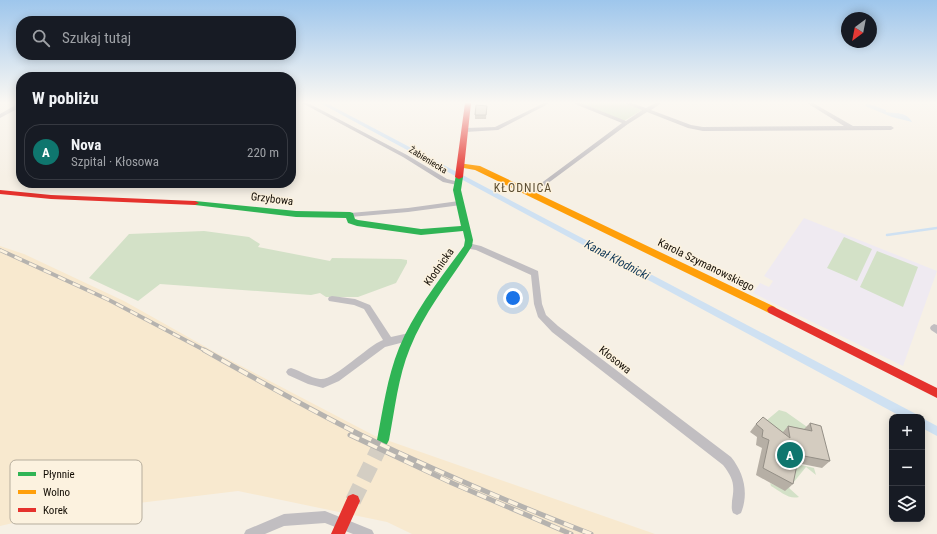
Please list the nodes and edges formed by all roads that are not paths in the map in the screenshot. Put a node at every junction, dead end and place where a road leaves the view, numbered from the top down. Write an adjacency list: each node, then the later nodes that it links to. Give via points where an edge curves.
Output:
1 (353, 128): 8 (street, Żabieniecka, via 445,181)
2 (498, 128): 7 (street)
3 (619, 128): 10 (street)
4 (696, 128): 5 (street)
5 (852, 128): 6 (street)
6 (891, 128)
7 (465, 130): 8 (street, Kłodnicka)
8 (459, 175): 10 (street, Karola Szymanowskiego, via 477,168); 11 (street, Kłodnicka)
9 (0, 192): 12 (street, Grzybowa, via 74,199 210,204 325,217)
10 (530, 194): 19 (street, Karola Szymanowskiego, via 764,306)
11 (459, 203): 12 (street, Grzybowa); 13 (street, Kłodnicka)
12 (350, 215): 13 (street, via 351,221 357,223 421,232)
13 (466, 228): 14 (street, Kłodnicka)
14 (468, 246): 16 (street, Kłodnicka); 22 (street, Kłosowa, via 535,273 542,317 734,469 740,482)
15 (332, 299): 17 (street, via 355,302 367,307)
16 (409, 337): 17 (street); 20 (street, Kłodnicka, via 396,376)
17 (389, 341): 18 (street, via 360,358 332,382 312,382)
18 (291, 372)
19 (937, 393)
20 (382, 440)
21 (353, 500): 23 (street)
22 (737, 509)
23 (340, 529): 24 (street, via 325,517 284,520); 25 (street)
24 (250, 534)
25 (368, 534)

